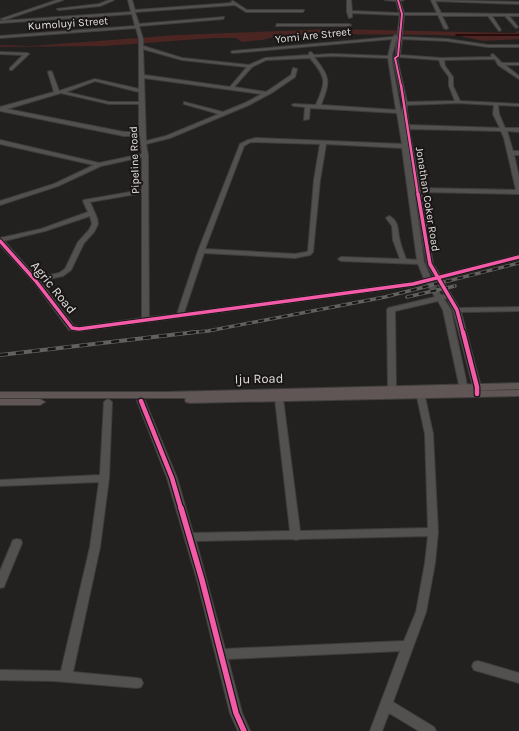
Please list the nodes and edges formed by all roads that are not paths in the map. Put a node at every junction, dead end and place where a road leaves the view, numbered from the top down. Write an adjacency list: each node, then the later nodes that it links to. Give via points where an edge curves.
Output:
1 (61, 0): 26 (street)
2 (112, 0): 16 (street, via 100,5)
3 (130, 0): 18 (street, Pipeline Road)
4 (182, 0): 15 (street)
5 (231, 0): 14 (street)
6 (349, 0): 19 (street)
7 (387, 0): 8 (street)
8 (392, 0): 9 (street); 20 (street)
9 (398, 0): 10 (street); 20 (street, Jonathan Coker Road)
10 (402, 0)
11 (433, 0): 12 (street); 21 (street)
12 (476, 1): 13 (street)
13 (519, 3)
14 (236, 4): 15 (street); 17 (street, via 246,11)
15 (184, 8): 18 (street)
16 (59, 9)
17 (303, 11)
18 (133, 12): 26 (street); 30 (street, Pipeline Road)
19 (350, 12): 20 (street); 29 (street, via 349,26)
20 (400, 14): 21 (street); 35 (street, Jonathan Coker Road)
21 (440, 15): 22 (street); 32 (street)
22 (489, 15): 23 (street); 33 (street)
23 (506, 15): 24 (street); 27 (street)
24 (519, 15)
25 (223, 18): 30 (street, Kumoluyi Street)
26 (0, 21)
27 (511, 21): 28 (street); 31 (street)
28 (519, 21)
29 (277, 25)
30 (138, 26): 34 (street, Kumoluyi Street); 36 (street, Pipeline Road)
31 (516, 27)
32 (446, 28)
33 (499, 30)
34 (0, 37)
35 (397, 38): 37 (street, Yomi Are Street); 38 (street, Yomi Are Street, via 447,40); 43 (street, Jonathan Coker Road); 44 (street, Jonathan Coker Road)
36 (141, 43): 49 (street, via 182,59); 53 (street, Pipeline Road)
37 (307, 46): 40 (street, Yomi Are Street); 42 (street)
38 (488, 46): 39 (street, Yomi Are Street); 45 (street)
39 (519, 46)
40 (233, 52)
41 (0, 53): 51 (street, via 27,54)
42 (312, 56): 44 (street); 49 (street, via 265,59); 67 (street, via 323,68 326,77)
43 (398, 56): 46 (street); 62 (street, Jonathan Coker Road, via 395,62)
44 (390, 57): 69 (street, Jonathan Coker Road)
45 (496, 58): 46 (street); 47 (street)
46 (441, 59): 59 (street, via 451,77 451,86)
47 (500, 64): 48 (street); 54 (street)
48 (519, 64)
49 (250, 66): 55 (street)
50 (295, 69): 58 (street, via 293,76)
51 (12, 70)
52 (50, 72): 57 (street)
53 (141, 76): 55 (street); 56 (street, Pipeline Road)
54 (519, 78)
55 (231, 88): 58 (street)
56 (142, 91): 57 (street, via 98,79); 61 (street, Pipeline Road)
57 (59, 93): 61 (street, via 109,103); 68 (street)
58 (264, 93): 70 (street)
59 (458, 102): 62 (street); 63 (street)
60 (186, 103): 70 (street)
61 (142, 104): 75 (street, Pipeline Road)
62 (405, 104): 72 (street, Jonathan Coker Road)
63 (496, 104): 64 (street); 73 (street, via 496,114)
64 (519, 105)
65 (294, 106): 66 (street)
66 (308, 106): 67 (street); 71 (street)
67 (318, 107): 69 (street)
68 (0, 108): 75 (street, via 124,134)
69 (399, 112): 79 (street, Jonathan Coker Road)
70 (224, 114): 77 (street, via 168,138)
71 (306, 119)
72 (408, 127): 73 (street); 84 (street, Jonathan Coker Road)
73 (503, 130): 74 (street); 80 (street)
74 (519, 130)
75 (142, 134): 77 (street, Pipeline Road)
76 (0, 142): 83 (street)
77 (144, 143): 82 (street, Pipeline Road)
78 (323, 144): 79 (street); 91 (street, via 256,140 242,145); 91 (street, via 311,250 308,254 288,256)
79 (405, 146): 95 (street, Jonathan Coker Road)
80 (510, 153): 81 (street); 86 (street)
81 (519, 153)
82 (145, 155): 83 (street); 85 (street, Pipeline Road)
83 (99, 164): 87 (street, via 56,185)
84 (418, 190): 86 (street); 96 (street, Jonathan Coker Road, via 430,264)
85 (145, 191): 88 (street, via 86,201); 104 (street, Pipeline Road)
86 (519, 191)
87 (0, 203)
88 (91, 213): 90 (street, via 43,230); 97 (street, via 95,224 81,242 68,270 61,275)
89 (389, 218): 94 (street, via 395,226 396,240 402,250)
90 (0, 241): 97 (street, Agric Road)
91 (201, 251): 103 (street)
92 (519, 257): 96 (street)
93 (340, 258): 94 (street)
94 (404, 262): 95 (street)
95 (421, 262): 98 (street, Jonathan Coker Road)
96 (438, 279): 98 (street); 99 (street, Jonathan Coker Road)
97 (35, 280): 104 (street, Agric Road, via 72,328 97,328)
98 (428, 280): 100 (street, Jonathan Coker Road); 103 (street, via 246,308)
99 (450, 296): 100 (street); 101 (street, Jonathan Coker Road)
100 (441, 298): 106 (street, via 391,310); 107 (street, Jonathan Coker Road, via 447,310)
101 (456, 310): 102 (street); 108 (street, Jonathan Coker Road)
102 (519, 310)
103 (180, 315): 104 (street)
104 (146, 320)
105 (519, 386): 108 (main road, Iju Road)
106 (392, 389): 107 (main road, Iju Road); 110 (main road, Iju Road, via 167,395)
107 (464, 391): 108 (main road, Iju Road); 111 (main road, Iju Road)
108 (477, 391): 109 (main road, Iju Road)
109 (519, 393)
110 (0, 395)
111 (421, 397): 112 (main road, Iju Road); 118 (street, via 429,434)
112 (279, 399): 113 (main road, Iju Road); 119 (street)
113 (141, 401): 115 (main road, Iju Road); 120 (street, via 172,478)
114 (0, 402): 115 (main road, Iju Road)
115 (108, 402): 116 (street)
116 (104, 478): 117 (street); 127 (street, via 94,547)
117 (0, 483)
118 (433, 532): 119 (street); 123 (street, via 421,612)
119 (296, 536): 120 (street)
120 (190, 537): 124 (street)
121 (17, 543): 122 (street)
122 (0, 584)
123 (409, 646): 124 (street); 130 (street)
124 (221, 654): 131 (street, via 236,713)
125 (478, 666): 128 (street)
126 (0, 675): 127 (street)
127 (66, 677): 129 (street)
128 (519, 678)
129 (138, 683)
130 (387, 705): 132 (street); 133 (street)
131 (244, 731)
132 (376, 731)
133 (430, 731)

